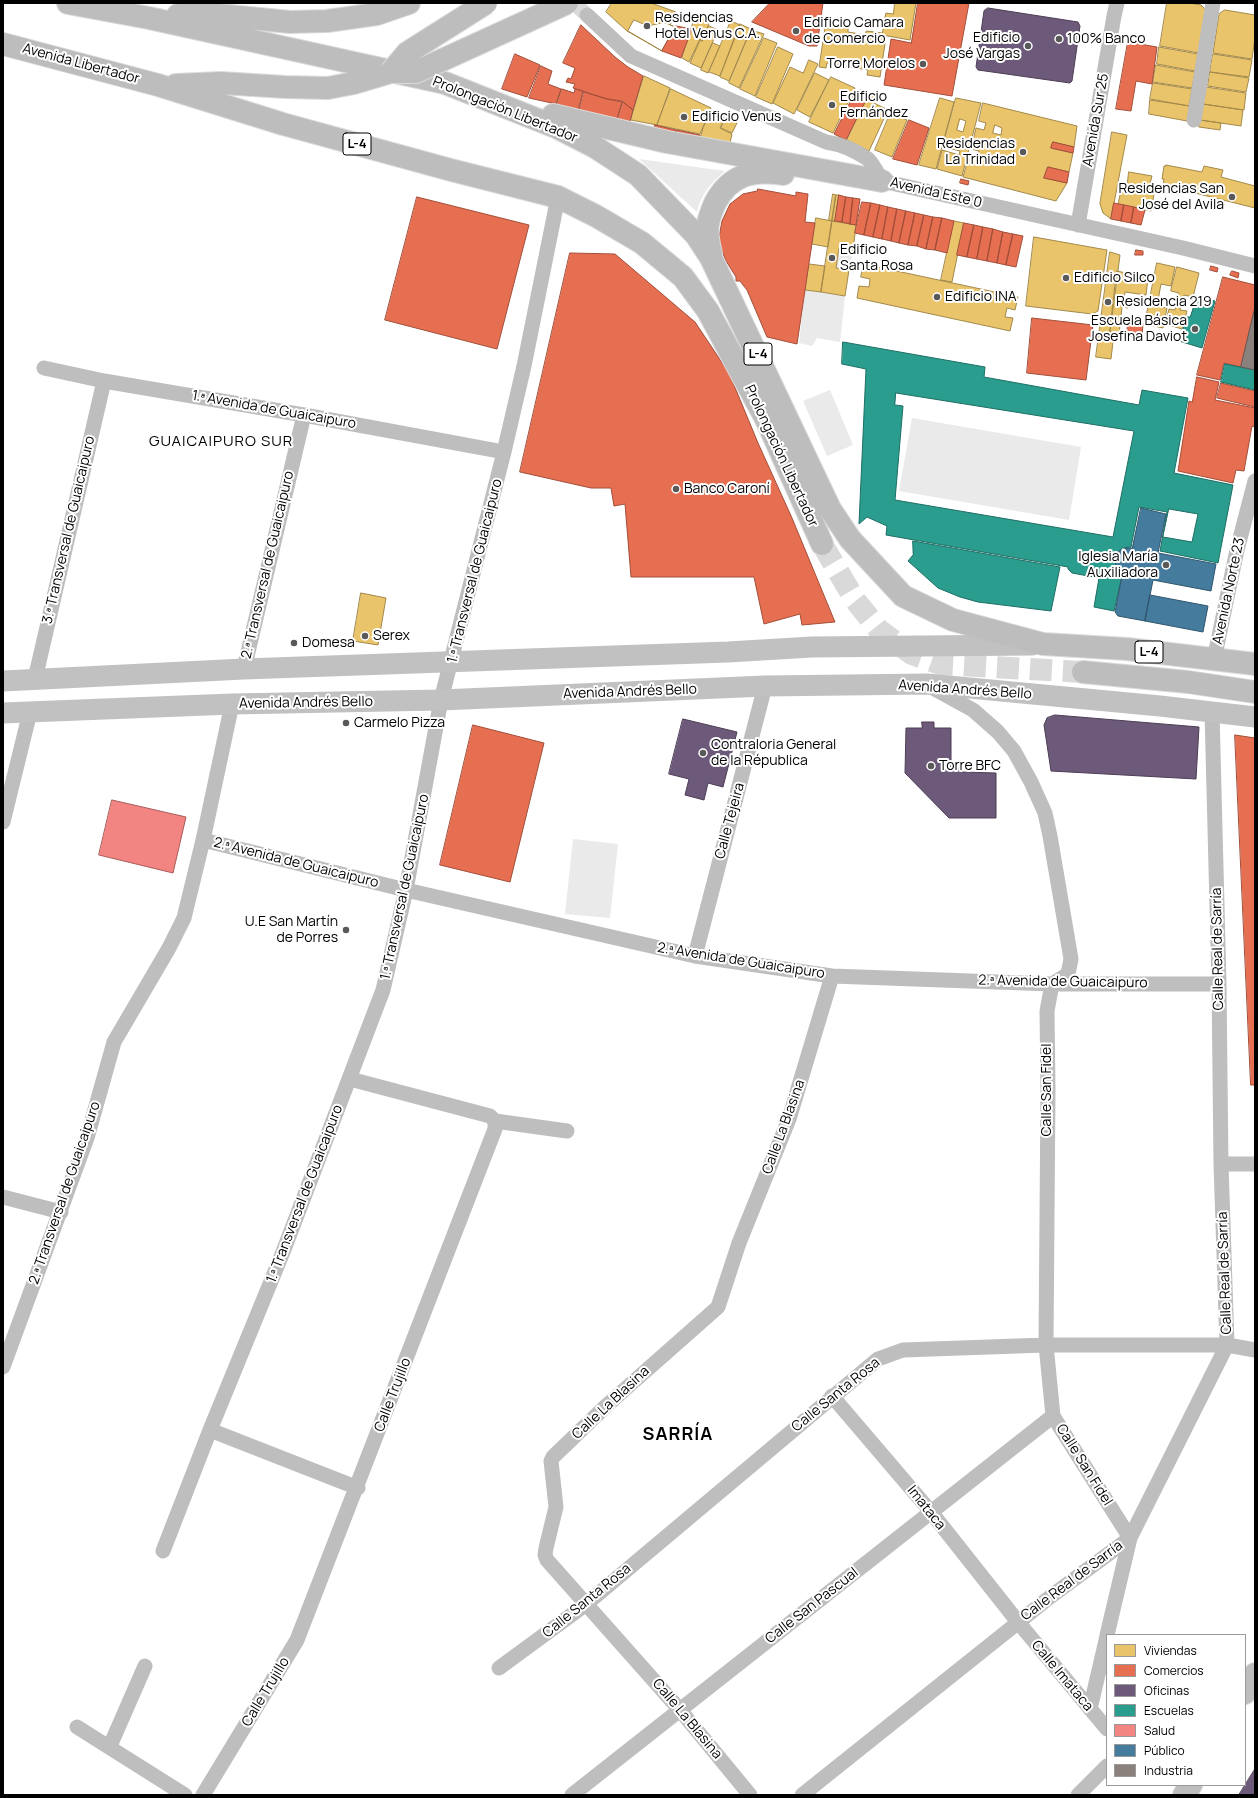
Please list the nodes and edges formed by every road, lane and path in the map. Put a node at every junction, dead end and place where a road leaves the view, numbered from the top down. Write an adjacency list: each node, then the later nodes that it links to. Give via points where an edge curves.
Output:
1 (68, 3): 8 (main road, L-4)
2 (88, 3): 8 (street, L-4)
3 (409, 3): 10 (main road, L-4, via 377,14 327,21 290,22 219,15 165,15)
4 (486, 3): 12 (main road, bridge, via 407,53)
5 (567, 3): 12 (main road, bridge, via 416,72)
6 (1213, 3): 15 (street)
7 (1115, 7): 18 (street, Avenida Sur 25)
8 (120, 12): 10 (main road, L-4)
9 (587, 15): 16 (street, Avenida Este 0, via 631,56 826,142 836,143 859,154 868,160)
10 (149, 18): 13 (main road, Prolongación Libertador / L-4)
11 (3, 44): 14 (main road, Avenida Libertador / L-4)
12 (391, 72): 14 (main road, via 328,88 222,83)
13 (445, 83): 16 (main road, L-4, via 596,127); 19 (main road, Prolongación Libertador / L-4, via 556,127 595,147 638,175 696,234)
14 (158, 85): 17 (main road, Prolongación Libertador / L-4, via 283,124)
15 (1194, 120)
16 (882, 181): 18 (street, Avenida Este 0); 19 (main road, via 873,186 862,186 770,172 743,175 728,185 712,210 708,224)
17 (558, 197): 24 (street, 1.ª Transversal de Guaicaipuro); 26 (main road, Prolongación Libertador / L-4, via 642,243 683,277 708,311 763,413)
18 (1078, 225): 20 (street, Avenida Este 0)
19 (712, 258): 27 (main road, Prolongación Libertador / L-4, via 830,509 850,539 902,596 953,620)
20 (1255, 266)
21 (44, 368): 22 (street, 1.ª Avenida de Guaicaipuro)
22 (104, 381): 23 (street, 1.ª Avenida de Guaicaipuro); 35 (street, 3.ª Transversal de Guaicaipuro)
23 (304, 415): 24 (street, 1.ª Avenida de Guaicaipuro); 33 (street, 2.ª Transversal de Guaicaipuro)
24 (504, 452): 31 (street, 1.ª Transversal de Guaicaipuro)
25 (1255, 481): 29 (street, Avenida Norte 23, via 1237,550)
26 (822, 544)
27 (1043, 644): 28 (main road, L-4); 31 (street, via 812,647)
28 (1127, 649): 29 (street, L-4); 32 (main road, L-4)
29 (1215, 655): 30 (street, L-4)
30 (1255, 658)
31 (452, 663): 33 (street); 40 (street, 1.ª Transversal de Guaicaipuro)
32 (1255, 664)
33 (244, 669): 35 (street)
34 (1083, 672): 39 (main road, L-4, via 1188,682)
35 (35, 679): 36 (street)
36 (3, 681)
37 (927, 684): 38 (street, Avenida Andrés Bello); 43 (street, Avenida Andrés Bello); 51 (street, via 972,710 998,732 1014,751 1045,813 1071,959 1068,974)
38 (765, 686): 40 (street, Avenida Andrés Bello); 49 (street, Calle Tejeira)
39 (1255, 692)
40 (441, 700): 41 (street, Avenida Andrés Bello); 48 (street, 1.ª Transversal de Guaicaipuro)
41 (232, 704): 42 (street, Avenida Andrés Bello); 47 (street, 2.ª Transversal de Guaicaipuro)
42 (30, 712): 44 (street, Avenida Andrés Bello); 46 (street)
43 (1212, 712): 45 (street, Avenida Andrés Bello); 52 (street, Calle Real de Sarría)
44 (3, 713)
45 (1255, 717)
46 (3, 822)
47 (203, 840): 48 (street, 2.ª Avenida de Guaicaipuro); 59 (street, 2.ª Transversal de Guaicaipuro, via 184,918 114,1042 91,1128)
48 (406, 890): 49 (street, 2.ª Avenida de Guaicaipuro); 53 (street, 1.ª Transversal de Guaicaipuro, via 383,990)
49 (695, 956): 50 (street, 2.ª Avenida de Guaicaipuro)
50 (832, 976): 51 (street, 2.ª Avenida de Guaicaipuro); 71 (street, Calle La Blasina, via 789,1119 739,1243 718,1307 606,1406 553,1457 551,1466 556,1507 547,1560)
51 (1052, 984): 52 (street, 2.ª Avenida de Guaicaipuro); 60 (street, Calle San Fidel, via 1047,1011)
52 (1219, 984): 56 (street, Calle Real de Sarría)
53 (350, 1079): 54 (street, via 490,1116); 66 (street, 1.ª Transversal de Guaicaipuro)
54 (495, 1121): 55 (street); 67 (street, Calle Trujillo, via 495,1129)
55 (567, 1131)
56 (1221, 1164): 57 (street); 61 (street, Calle Real de Sarría)
57 (1255, 1164)
58 (3, 1197): 59 (street)
59 (61, 1212): 63 (street, 2.ª Transversal de Guaicaipuro)
60 (1046, 1345): 61 (street, Calle Santa Rosa); 64 (street, Calle Santa Rosa, via 903,1350 878,1359); 65 (street, Calle San Fidel)
61 (1227, 1346): 62 (street, Calle Santa Rosa); 69 (street, Calle Real de Sarría)
62 (1255, 1350)
63 (3, 1367)
64 (832, 1396): 68 (street, Imataca); 71 (street, Calle Santa Rosa)
65 (1053, 1416): 68 (street, Calle San Pascual); 69 (street, Calle San Fidel)
66 (210, 1430): 67 (street); 70 (street, 1.ª Transversal de Guaicaipuro)
67 (358, 1488): 87 (street, Calle Trujillo, via 297,1640)
68 (931, 1512): 72 (street, Imataca); 80 (street, Calle San Pascual)
69 (1130, 1538): 72 (street, Calle Real de Sarría); 73 (street)
70 (163, 1551)
71 (585, 1605): 76 (street, Calle Santa Rosa); 80 (street, Calle La Blasina)
72 (1018, 1622): 79 (street, Calle Imataca); 90 (street, Calle Real de Sarría)
73 (1107, 1634)
74 (1106, 1639): 79 (street)
75 (145, 1666): 83 (street)
76 (499, 1668)
77 (1255, 1674): 78 (main road)
78 (1246, 1691)
79 (1090, 1709): 82 (street, Calle Imataca)
80 (680, 1710): 88 (street, Calle San Pascual); 89 (street, Calle La Blasina)
81 (77, 1726): 83 (street)
82 (1106, 1728)
83 (110, 1746): 86 (street)
84 (1106, 1767): 91 (street)
85 (1189, 1786): 92 (main road)
86 (185, 1795)
87 (203, 1795)
88 (572, 1795)
89 (750, 1795)
90 (802, 1795)
91 (1078, 1795)
92 (1184, 1795)

